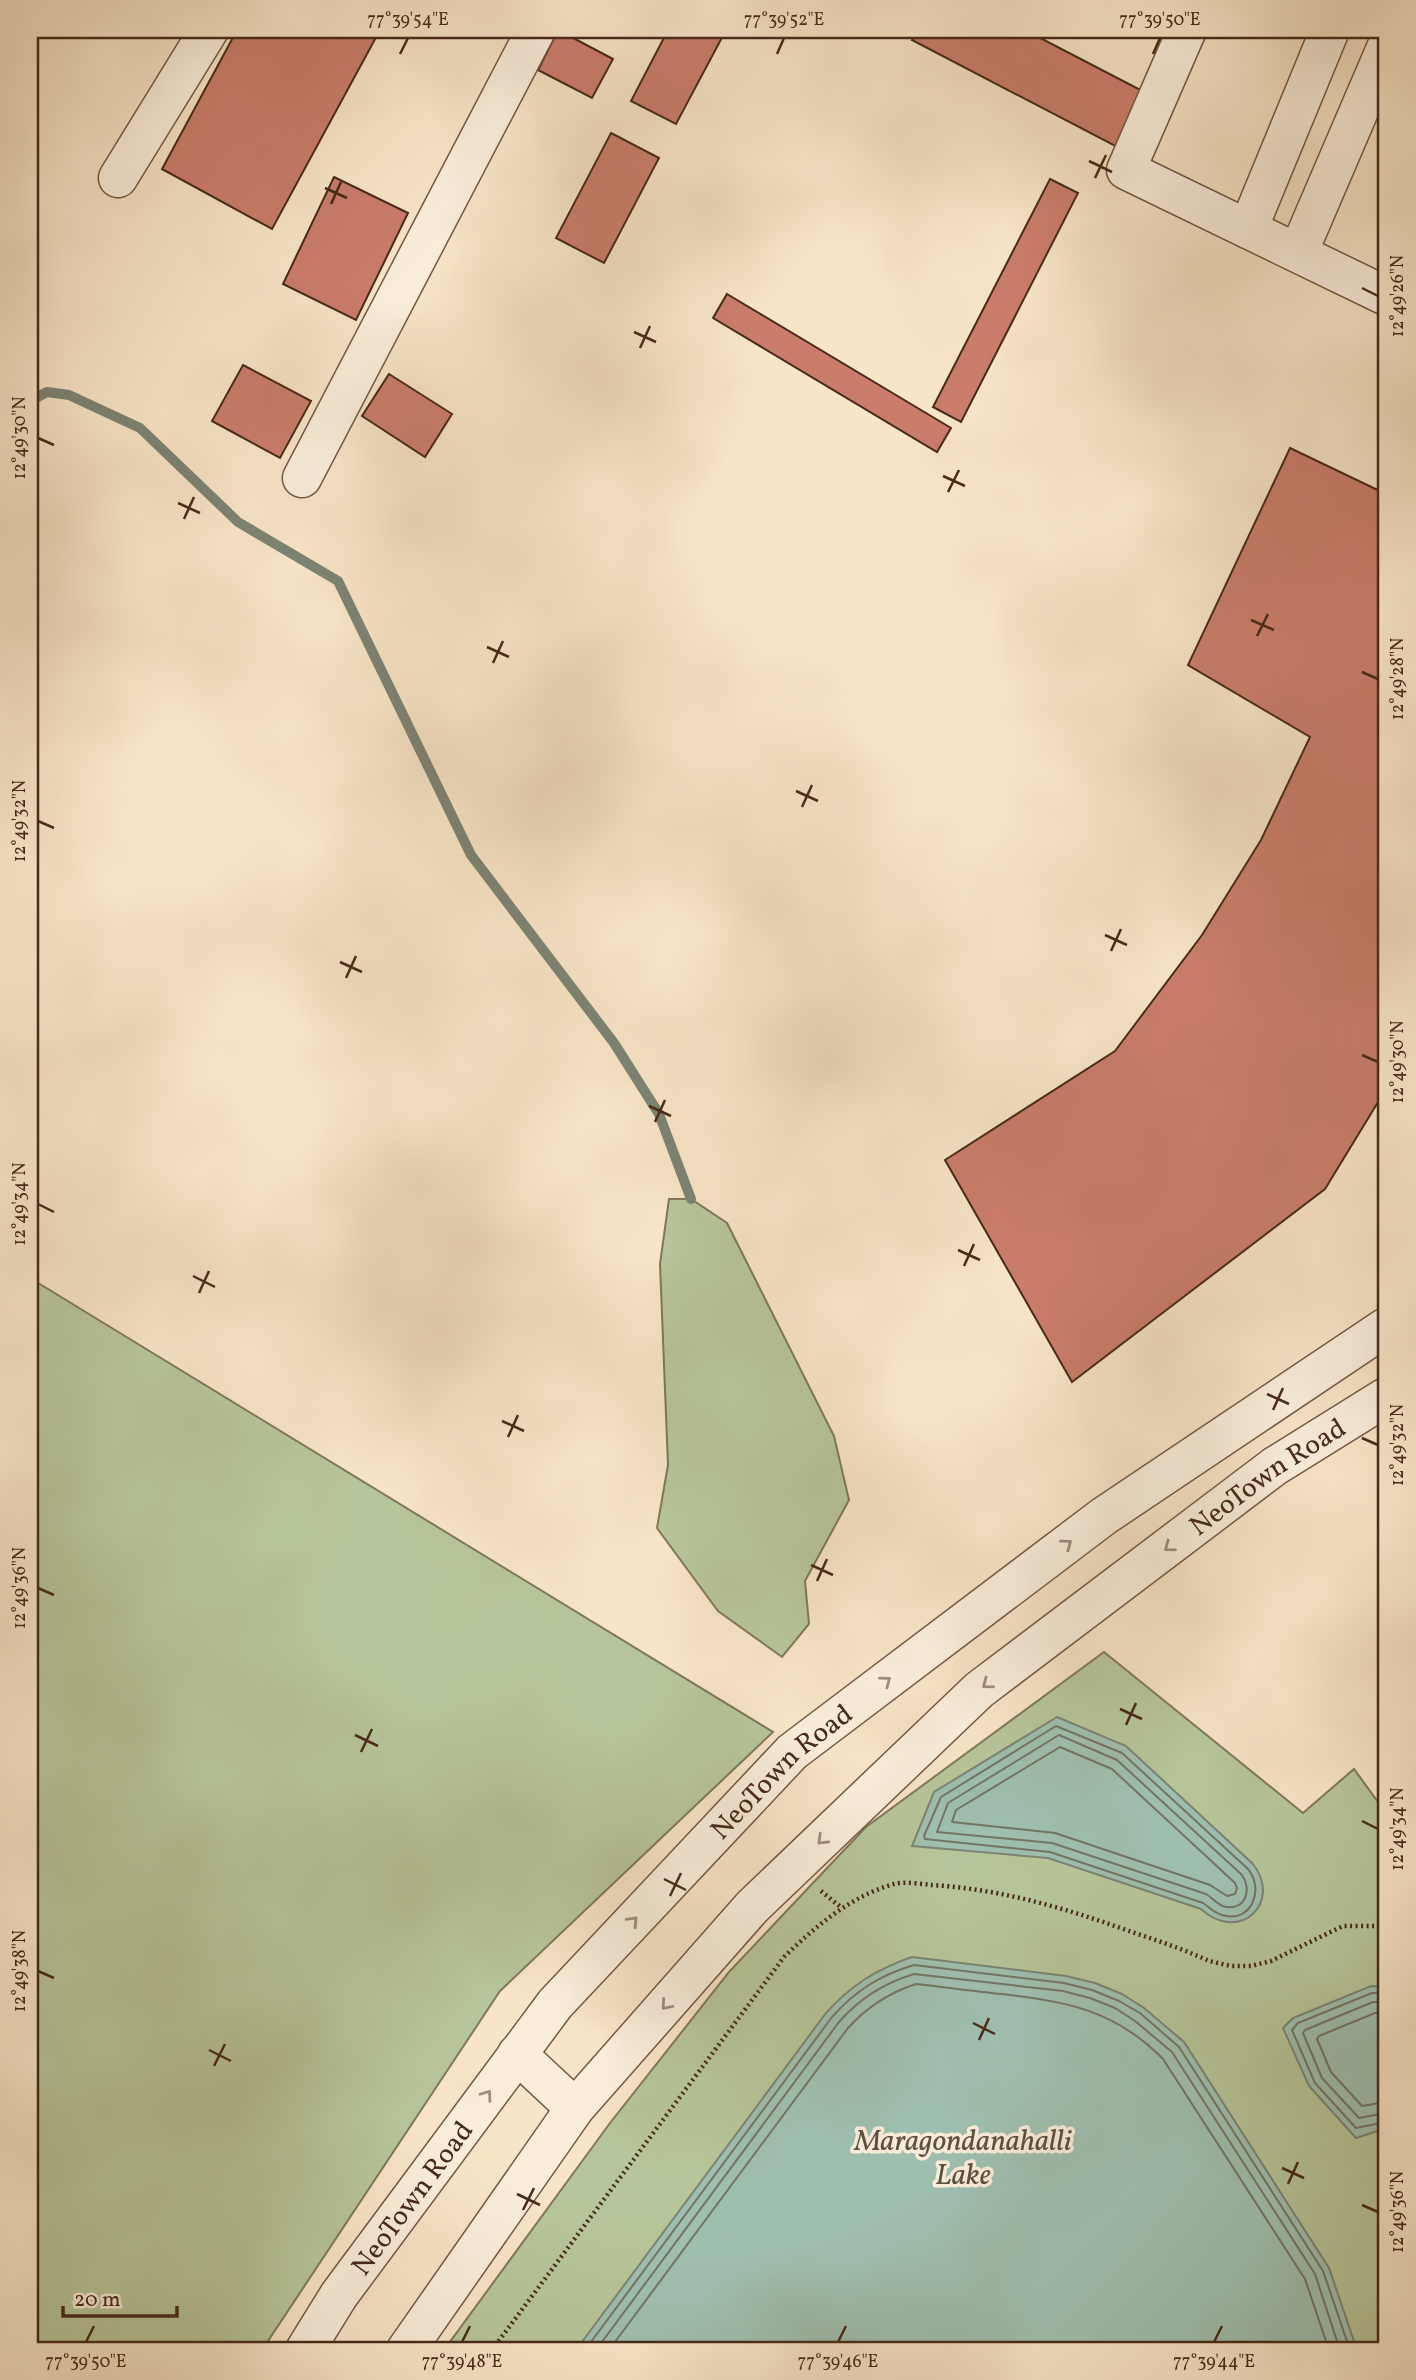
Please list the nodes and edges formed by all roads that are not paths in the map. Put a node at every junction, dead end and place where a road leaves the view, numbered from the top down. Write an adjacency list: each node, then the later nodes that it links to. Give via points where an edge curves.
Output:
1 (209, 30): 6 (street)
2 (536, 30): 10 (street)
3 (1187, 30): 7 (street, via 1126,170)
4 (1330, 30): 7 (street)
5 (1386, 48): 8 (street)
6 (118, 178)
7 (1248, 229): 8 (street)
8 (1298, 253): 9 (street)
9 (1386, 296)
10 (302, 478)
11 (1386, 1327): 13 (street, NeoTown Road, one-way to 11, via 555,2004 792,1752 1104,1516)
12 (1386, 1397): 14 (street, NeoTown Road, one-way to 14, via 1275,1466 979,1690 752,1907)
13 (517, 2054): 14 (street); 15 (street, NeoTown Road, one-way to 13, via 339,2295)
14 (575, 2108): 16 (street, NeoTown Road)
15 (305, 2350)
16 (406, 2350)

